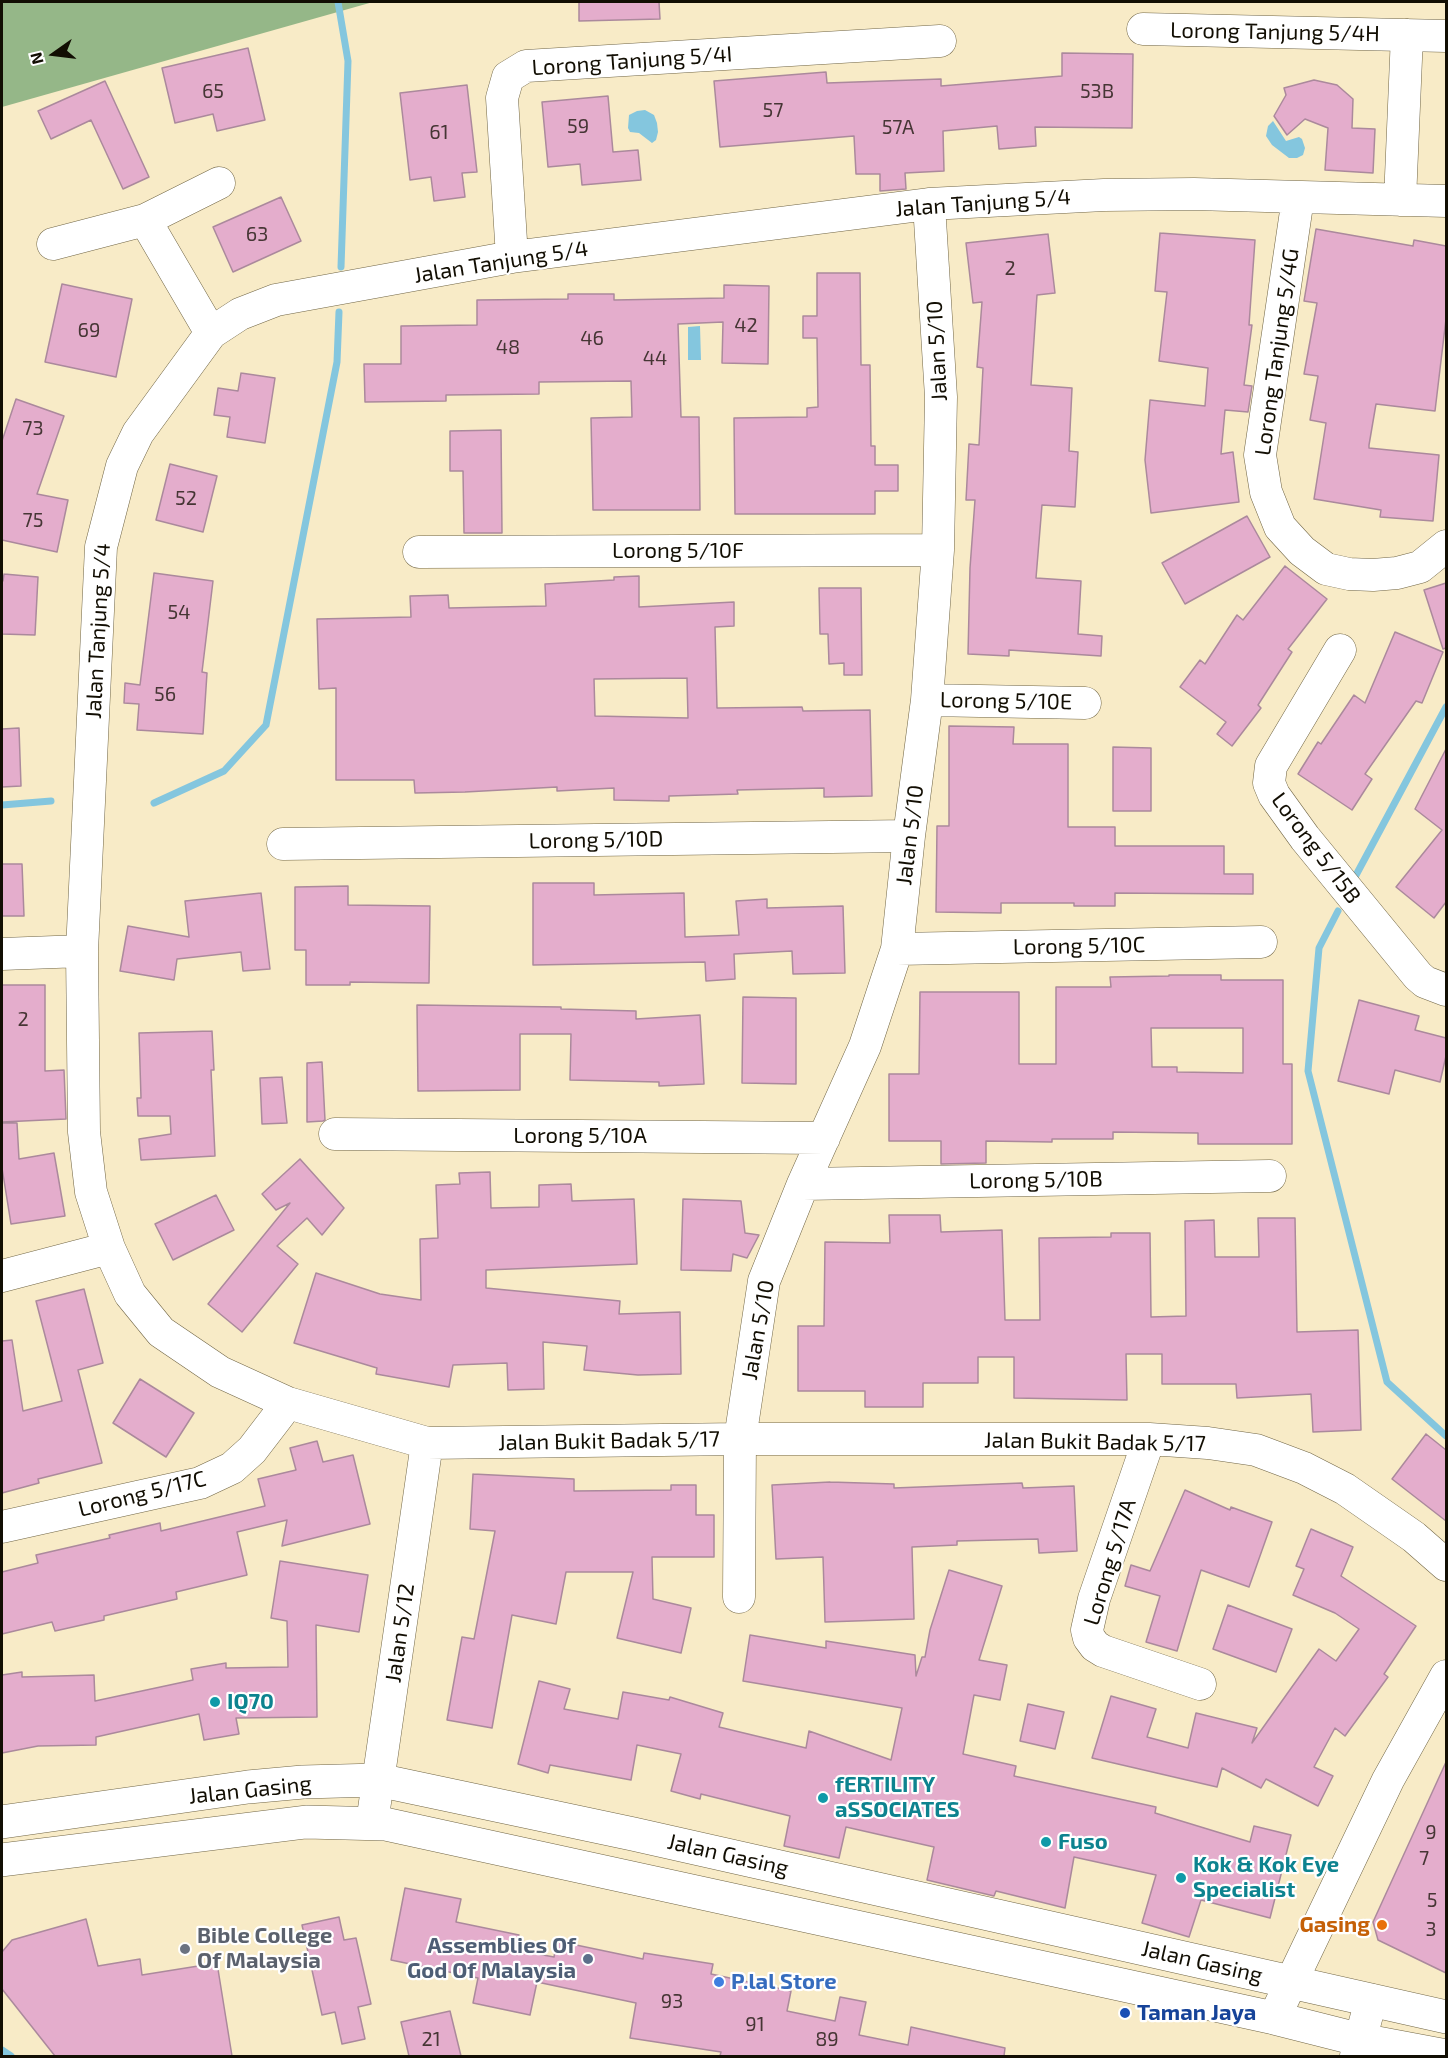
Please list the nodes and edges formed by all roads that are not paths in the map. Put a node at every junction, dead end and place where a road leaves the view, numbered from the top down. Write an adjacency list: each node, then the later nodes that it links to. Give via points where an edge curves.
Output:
1 (1143, 28): 2 (street, Lorong Tanjung 5/4H)
2 (1407, 35): 3 (street, Lorong Tanjung 5/4H); 7 (street, Lorong Tanjung 5/4H)
3 (1446, 36)
4 (940, 41): 12 (street, Lorong Tanjung 5/4I, via 526,66 508,77 502,98)
5 (219, 183): 10 (street)
6 (1298, 198): 7 (street, Jalan Tanjung 5/4); 9 (street, Jalan Tanjung 5/4, via 1104,195); 14 (street, Lorong Tanjung 5/4G, via 1260,455 1266,492 1280,527 1326,569 1349,574 1397,573 1420,567)
7 (1400, 200): 8 (street, Jalan Tanjung 5/4)
8 (1446, 201)
9 (929, 204): 12 (street, Jalan Tanjung 5/4); 15 (street, Jalan 5/10, via 941,397)
10 (146, 220): 11 (street); 13 (street)
11 (53, 244)
12 (512, 257): 13 (street, Jalan Tanjung 5/4, via 276,300 240,314)
13 (211, 333): 24 (street, Jalan Tanjung 5/4, via 138,433 122,466 101,547)
14 (1446, 546)
15 (938, 550): 16 (street, Lorong 5/10F); 18 (street, Jalan 5/10)
16 (419, 552)
17 (1340, 650): 26 (street, Lorong 5/15B, via 1271,766 1269,783 1305,838 1418,976)
18 (927, 700): 19 (street, Lorong 5/10E); 20 (street, Jalan 5/10)
19 (1085, 703)
20 (909, 836): 21 (street, Lorong 5/10D); 23 (street, Jalan 5/10)
21 (283, 844)
22 (1261, 942): 23 (street, Lorong 5/10C)
23 (897, 949): 28 (street, Jalan 5/10, via 865,1046)
24 (82, 951): 25 (street); 31 (street, Jalan Bukit Badak 5/17, via 84,1132 91,1192)
25 (2, 954)
26 (1446, 990)
27 (335, 1134): 28 (street, Lorong 5/10A)
28 (824, 1138): 30 (street, Jalan 5/10)
29 (1270, 1176): 30 (street, Lorong 5/10B)
30 (802, 1184): 34 (street, Jalan 5/10, via 764,1281)
31 (109, 1248): 32 (street); 33 (street, Jalan Bukit Badak 5/17, via 130,1294 161,1332 220,1372)
32 (2, 1276)
33 (288, 1403): 36 (street, Jalan Bukit Badak 5/17); 37 (street, Lorong 5/17C, via 252,1450 232,1468 200,1483)
34 (740, 1439): 35 (street, Jalan Bukit Badak 5/17); 36 (street, Jalan Bukit Badak 5/17); 39 (street, Jalan 5/10)
35 (1149, 1439): 38 (street, Jalan Bukit Badak 5/17, via 1256,1450 1304,1468 1345,1489); 41 (street, Lorong 5/17A, via 1087,1630 1095,1646 1103,1651)
36 (428, 1443): 42 (street, Jalan 5/12)
37 (2, 1527)
38 (1446, 1565)
39 (739, 1597)
40 (1446, 1676): 46 (street, via 1388,1780)
41 (1200, 1684)
42 (378, 1780): 43 (main road, Jalan Gasing, via 248,1788); 44 (street, Jalan 5/12); 46 (main road, Jalan Gasing)
43 (2, 1822)
44 (372, 1823): 45 (main road, Jalan Gasing, via 306,1822); 49 (main road, Jalan Gasing)
45 (2, 1860)
46 (1292, 1982): 47 (main road, Jalan Gasing); 49 (street)
47 (1371, 2000): 48 (main road, Jalan Gasing); 50 (street)
48 (1446, 2017)
49 (1274, 2019): 50 (main road, Jalan Gasing)
50 (1358, 2048): 51 (main road, Jalan Gasing)
51 (1446, 2056)

